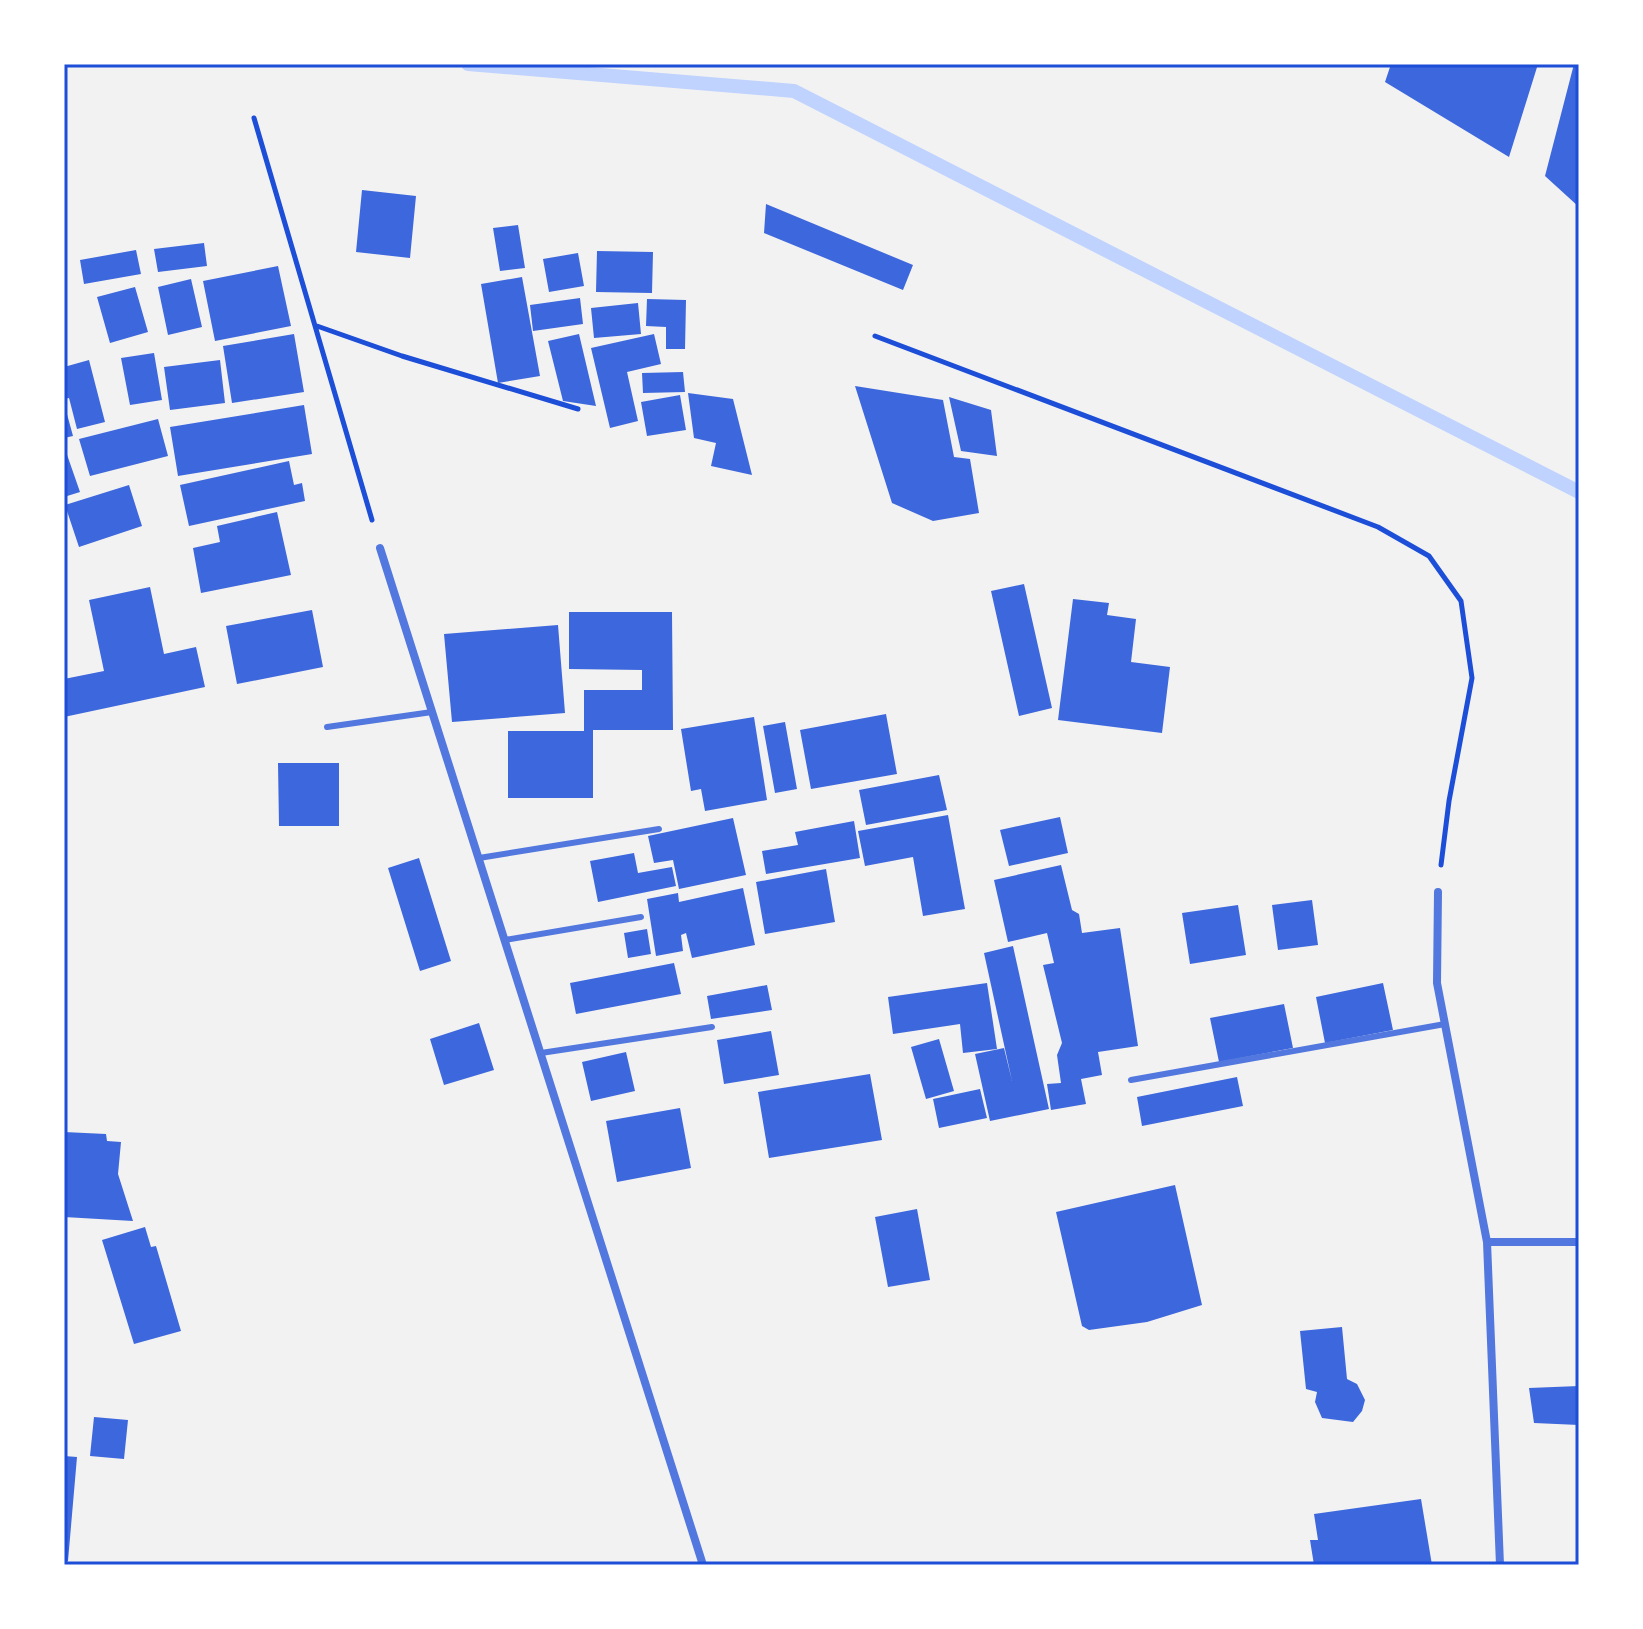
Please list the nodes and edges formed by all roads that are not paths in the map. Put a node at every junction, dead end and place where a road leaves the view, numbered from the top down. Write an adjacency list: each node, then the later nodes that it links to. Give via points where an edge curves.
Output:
1 (380, 548): 2 (street)
2 (432, 712): 3 (lane); 5 (street)
3 (327, 727)
4 (659, 829): 5 (lane)
5 (479, 858): 8 (street)
6 (1438, 892): 9 (street, via 1437,983)
7 (641, 917): 8 (lane)
8 (505, 940): 11 (street)
9 (1445, 1024): 12 (lane); 13 (street)
10 (712, 1027): 11 (lane)
11 (541, 1053): 15 (street)
12 (1131, 1080)
13 (1487, 1242): 14 (street); 16 (street)
14 (1579, 1242)
15 (703, 1565)
16 (1500, 1565)

